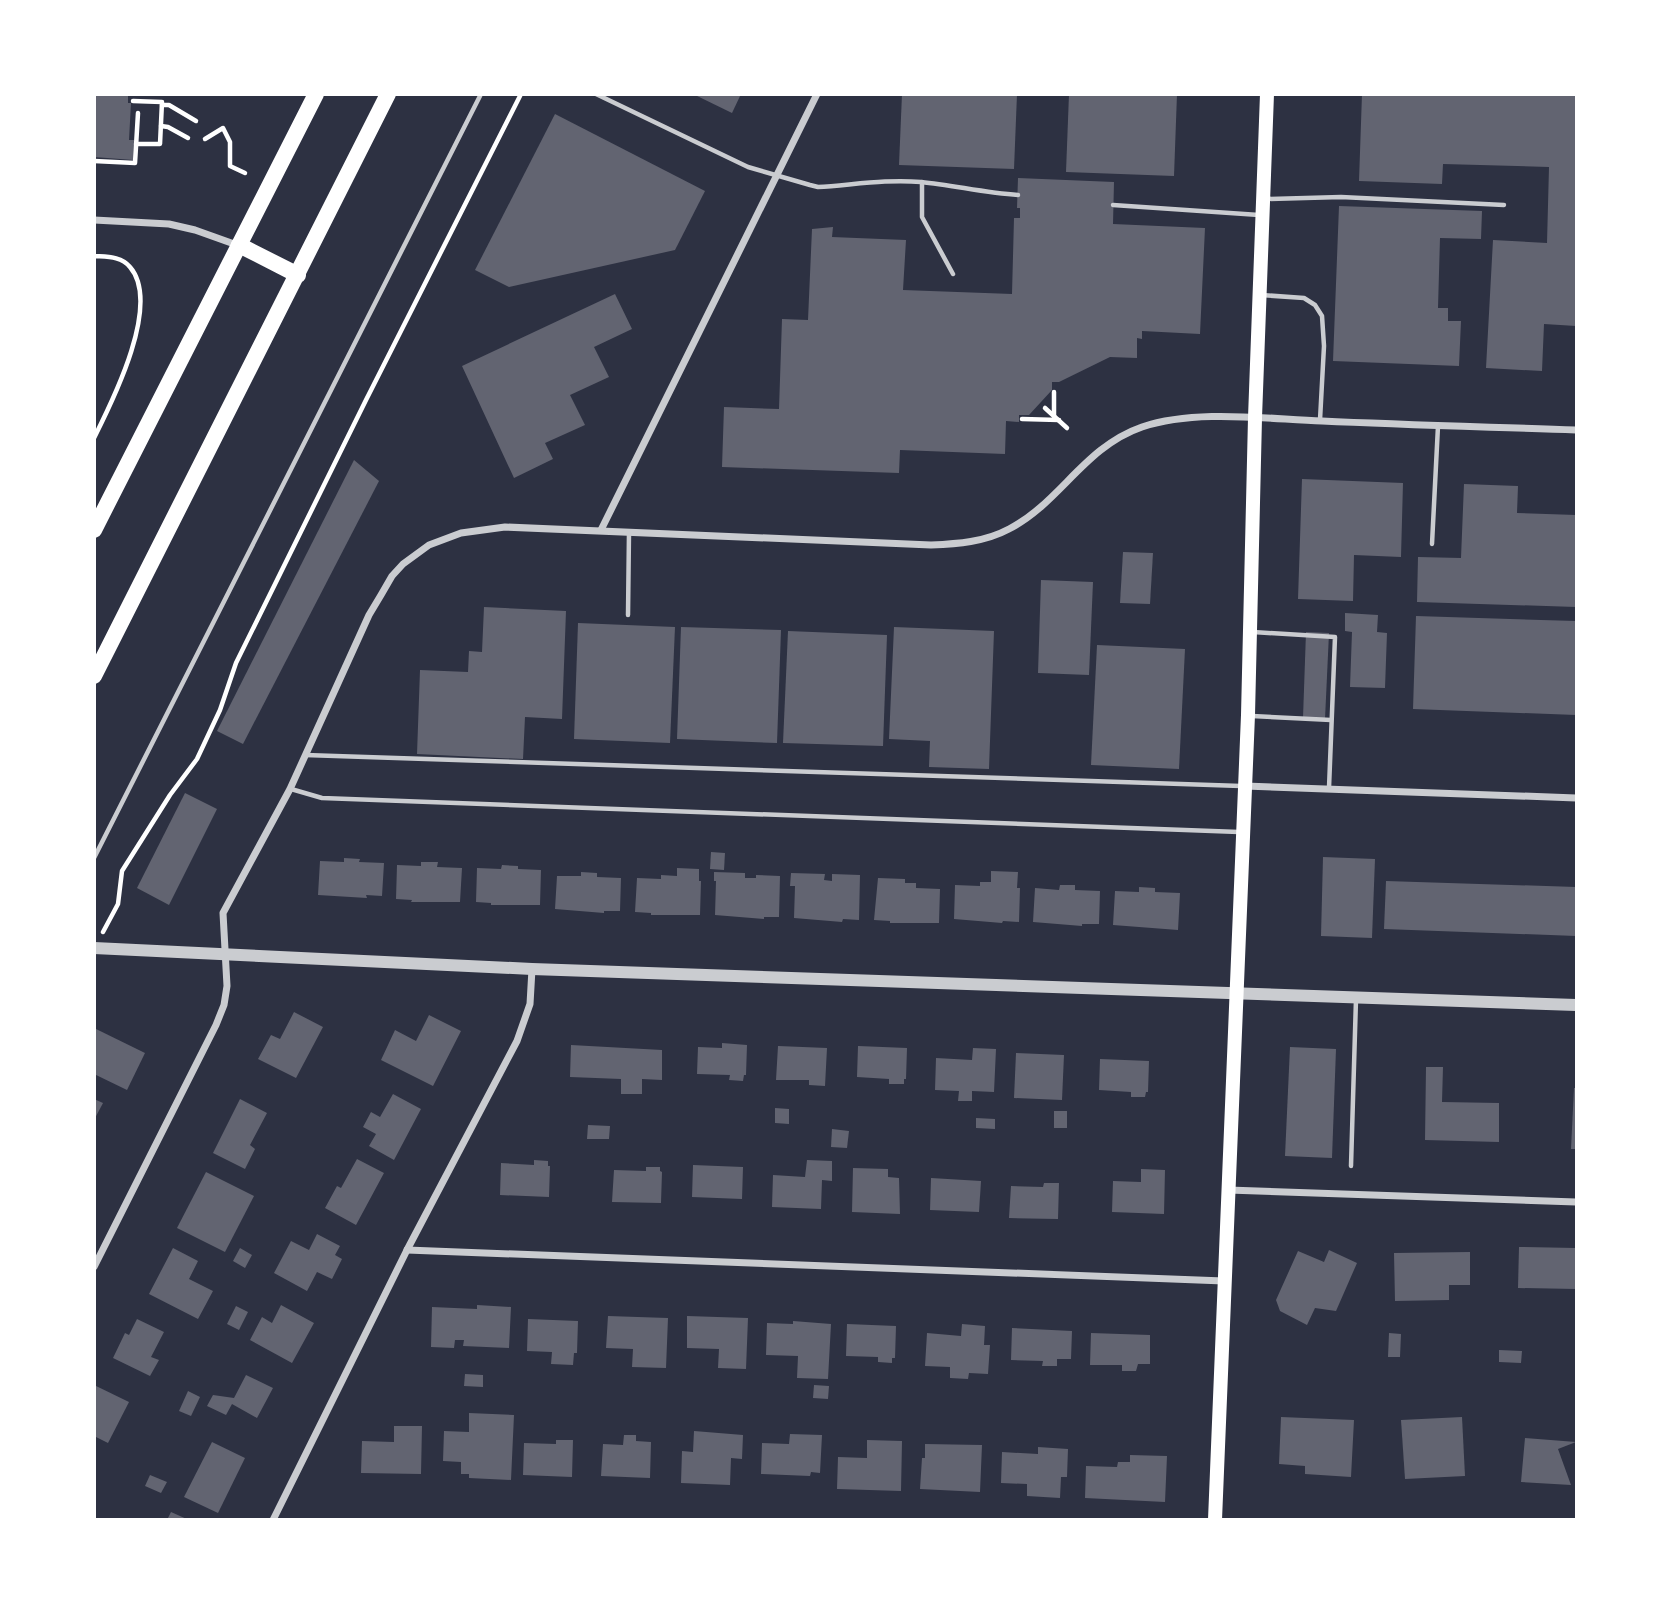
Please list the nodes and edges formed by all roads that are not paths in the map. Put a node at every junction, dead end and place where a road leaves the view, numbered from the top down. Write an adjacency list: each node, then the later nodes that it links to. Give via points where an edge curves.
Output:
1 (316, 94): 15 (highway)
2 (387, 94): 16 (highway)
3 (481, 94): 38 (lane)
4 (596, 94): 7 (lane, via 748,167)
5 (817, 94): 7 (street)
6 (1266, 94): 10 (main road)
7 (777, 174): 8 (lane, via 818,187); 24 (street)
8 (922, 182): 9 (lane); 17 (lane, via 922,218)
9 (1018, 195)
10 (1263, 199): 12 (lane, via 1341,197); 13 (main road)
11 (1113, 205): 13 (lane)
12 (1504, 205)
13 (1262, 215): 18 (main road)
14 (94, 220): 15 (street, via 169,224)
15 (239, 245): 16 (highway); 23 (highway)
16 (298, 275): 29 (highway)
17 (953, 275)
18 (1259, 295): 19 (main road); 20 (lane, via 1304,298 1322,316)
19 (1255, 418): 20 (street); 25 (street, via 1188,419 1140,428 1096,453 1027,518 1007,531 971,541 931,545); 28 (main road)
20 (1320, 421): 21 (street)
21 (1438, 425): 22 (street); 26 (lane)
22 (1577, 430)
23 (94, 530)
24 (601, 530): 25 (street); 32 (street, via 479,530 445,538 415,554 392,576 369,615)
25 (629, 531): 27 (lane)
26 (1432, 544)
27 (628, 614)
28 (1250, 632): 30 (main road); 31 (lane, via 1335,637)
29 (94, 676)
30 (1248, 715): 31 (lane); 33 (main road)
31 (1331, 720): 35 (lane)
32 (304, 755): 33 (lane); 34 (street)
33 (1244, 786): 35 (street); 37 (main road)
34 (290, 789): 37 (lane, via 322,798); 40 (street, via 223,913)
35 (1329, 789): 36 (street)
36 (1577, 798)
37 (1243, 832): 42 (main road)
38 (94, 858)
39 (94, 948): 40 (street)
40 (226, 954): 41 (street); 49 (street, via 227,986 216,1025)
41 (532, 969): 42 (street); 48 (street, via 530,1004 517,1041)
42 (1237, 994): 43 (street); 46 (main road)
43 (1356, 998): 44 (street); 45 (lane)
44 (1577, 1005)
45 (1351, 1166)
46 (1227, 1189): 47 (street); 50 (main road)
47 (1577, 1202)
48 (407, 1250): 50 (street); 51 (street)
49 (94, 1267)
50 (1224, 1281): 52 (main road)
51 (273, 1520)
52 (1215, 1520)

